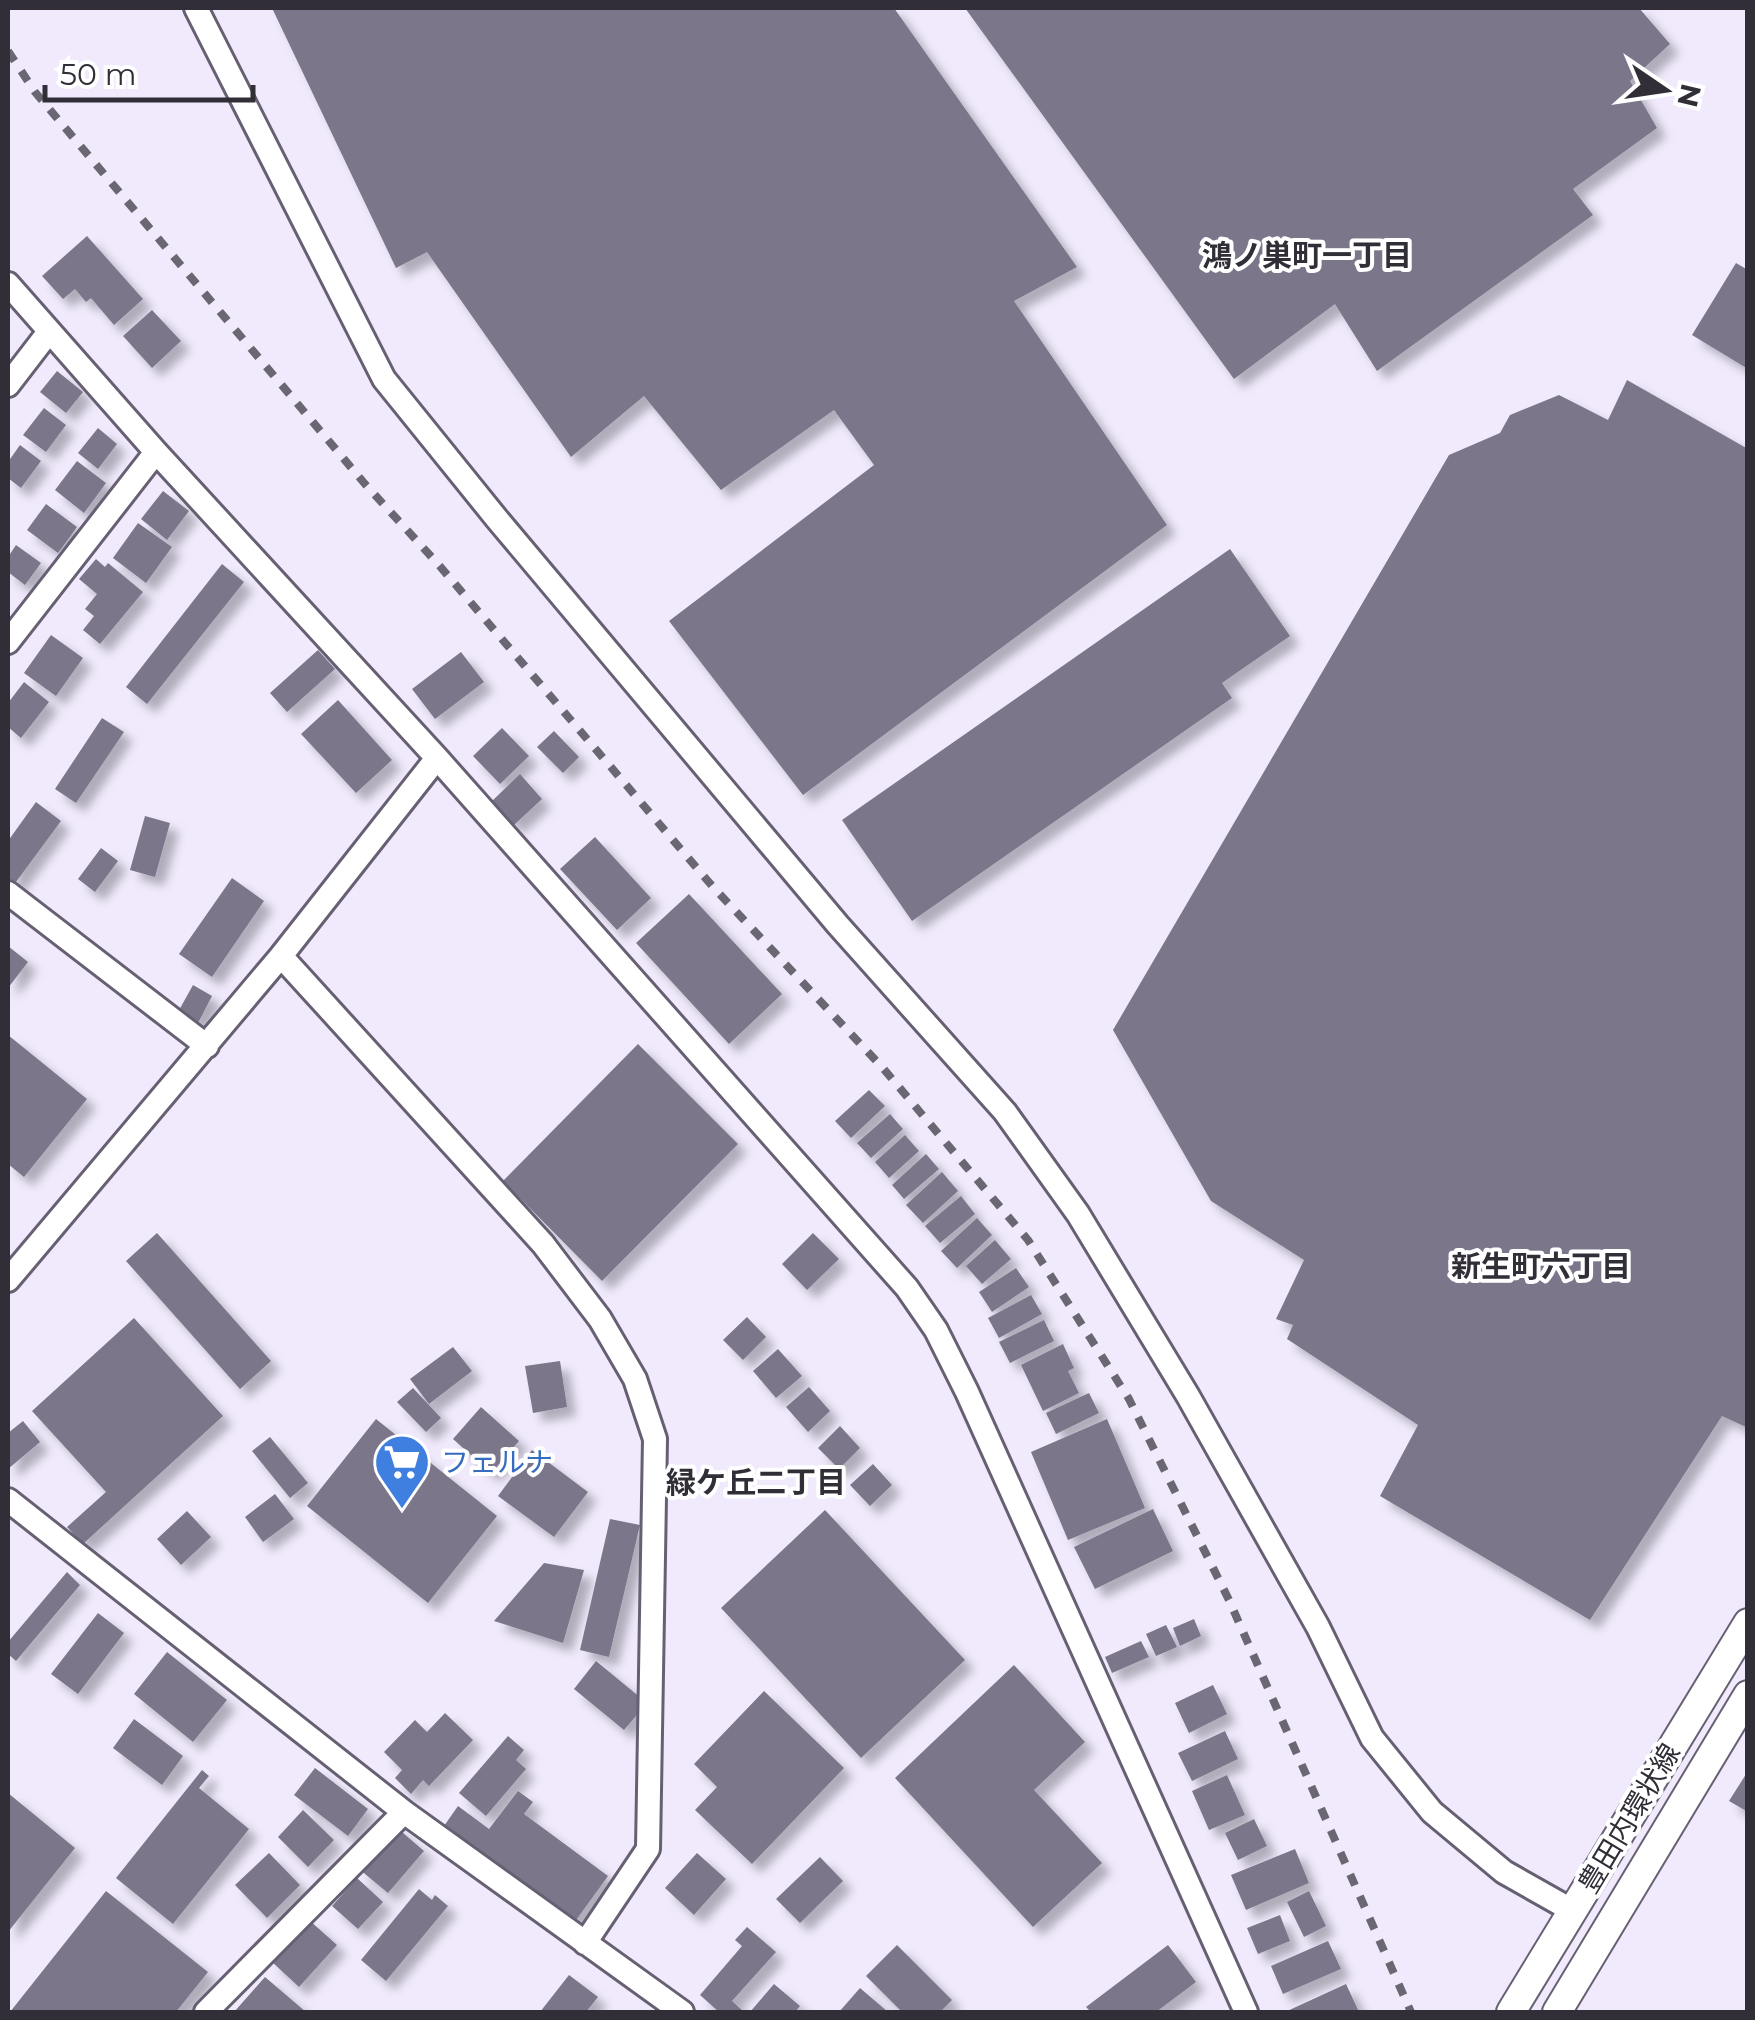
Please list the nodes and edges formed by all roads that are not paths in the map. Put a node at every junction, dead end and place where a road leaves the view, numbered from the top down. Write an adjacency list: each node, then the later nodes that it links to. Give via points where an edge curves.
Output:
1 (196, 8): 16 (street, via 384,379 838,926 1005,1112 1078,1214 1188,1396 1318,1627 1372,1738 1432,1812 1504,1872)
2 (8, 284): 3 (street)
3 (48, 333): 4 (street); 5 (street)
4 (8, 384)
5 (156, 452): 6 (street); 7 (street)
6 (8, 642)
7 (437, 758): 9 (street); 20 (street, via 907,1288 936,1330)
8 (8, 893): 10 (street)
9 (281, 956): 10 (street); 17 (street, via 543,1244 635,1379 655,1439 648,1849)
10 (207, 1046): 11 (street)
11 (8, 1280)
12 (8, 1500): 15 (street)
13 (1748, 1623): 16 (street, 豊田内環状線)
14 (1748, 1695): 22 (street, 豊田内環状線)
15 (404, 1812): 17 (street); 18 (street)
16 (1572, 1911): 21 (street, 豊田内環状線)
17 (586, 1943): 19 (street)
18 (206, 2012)
19 (682, 2012)
20 (1246, 2012)
21 (1511, 2012)
22 (1556, 2012)

